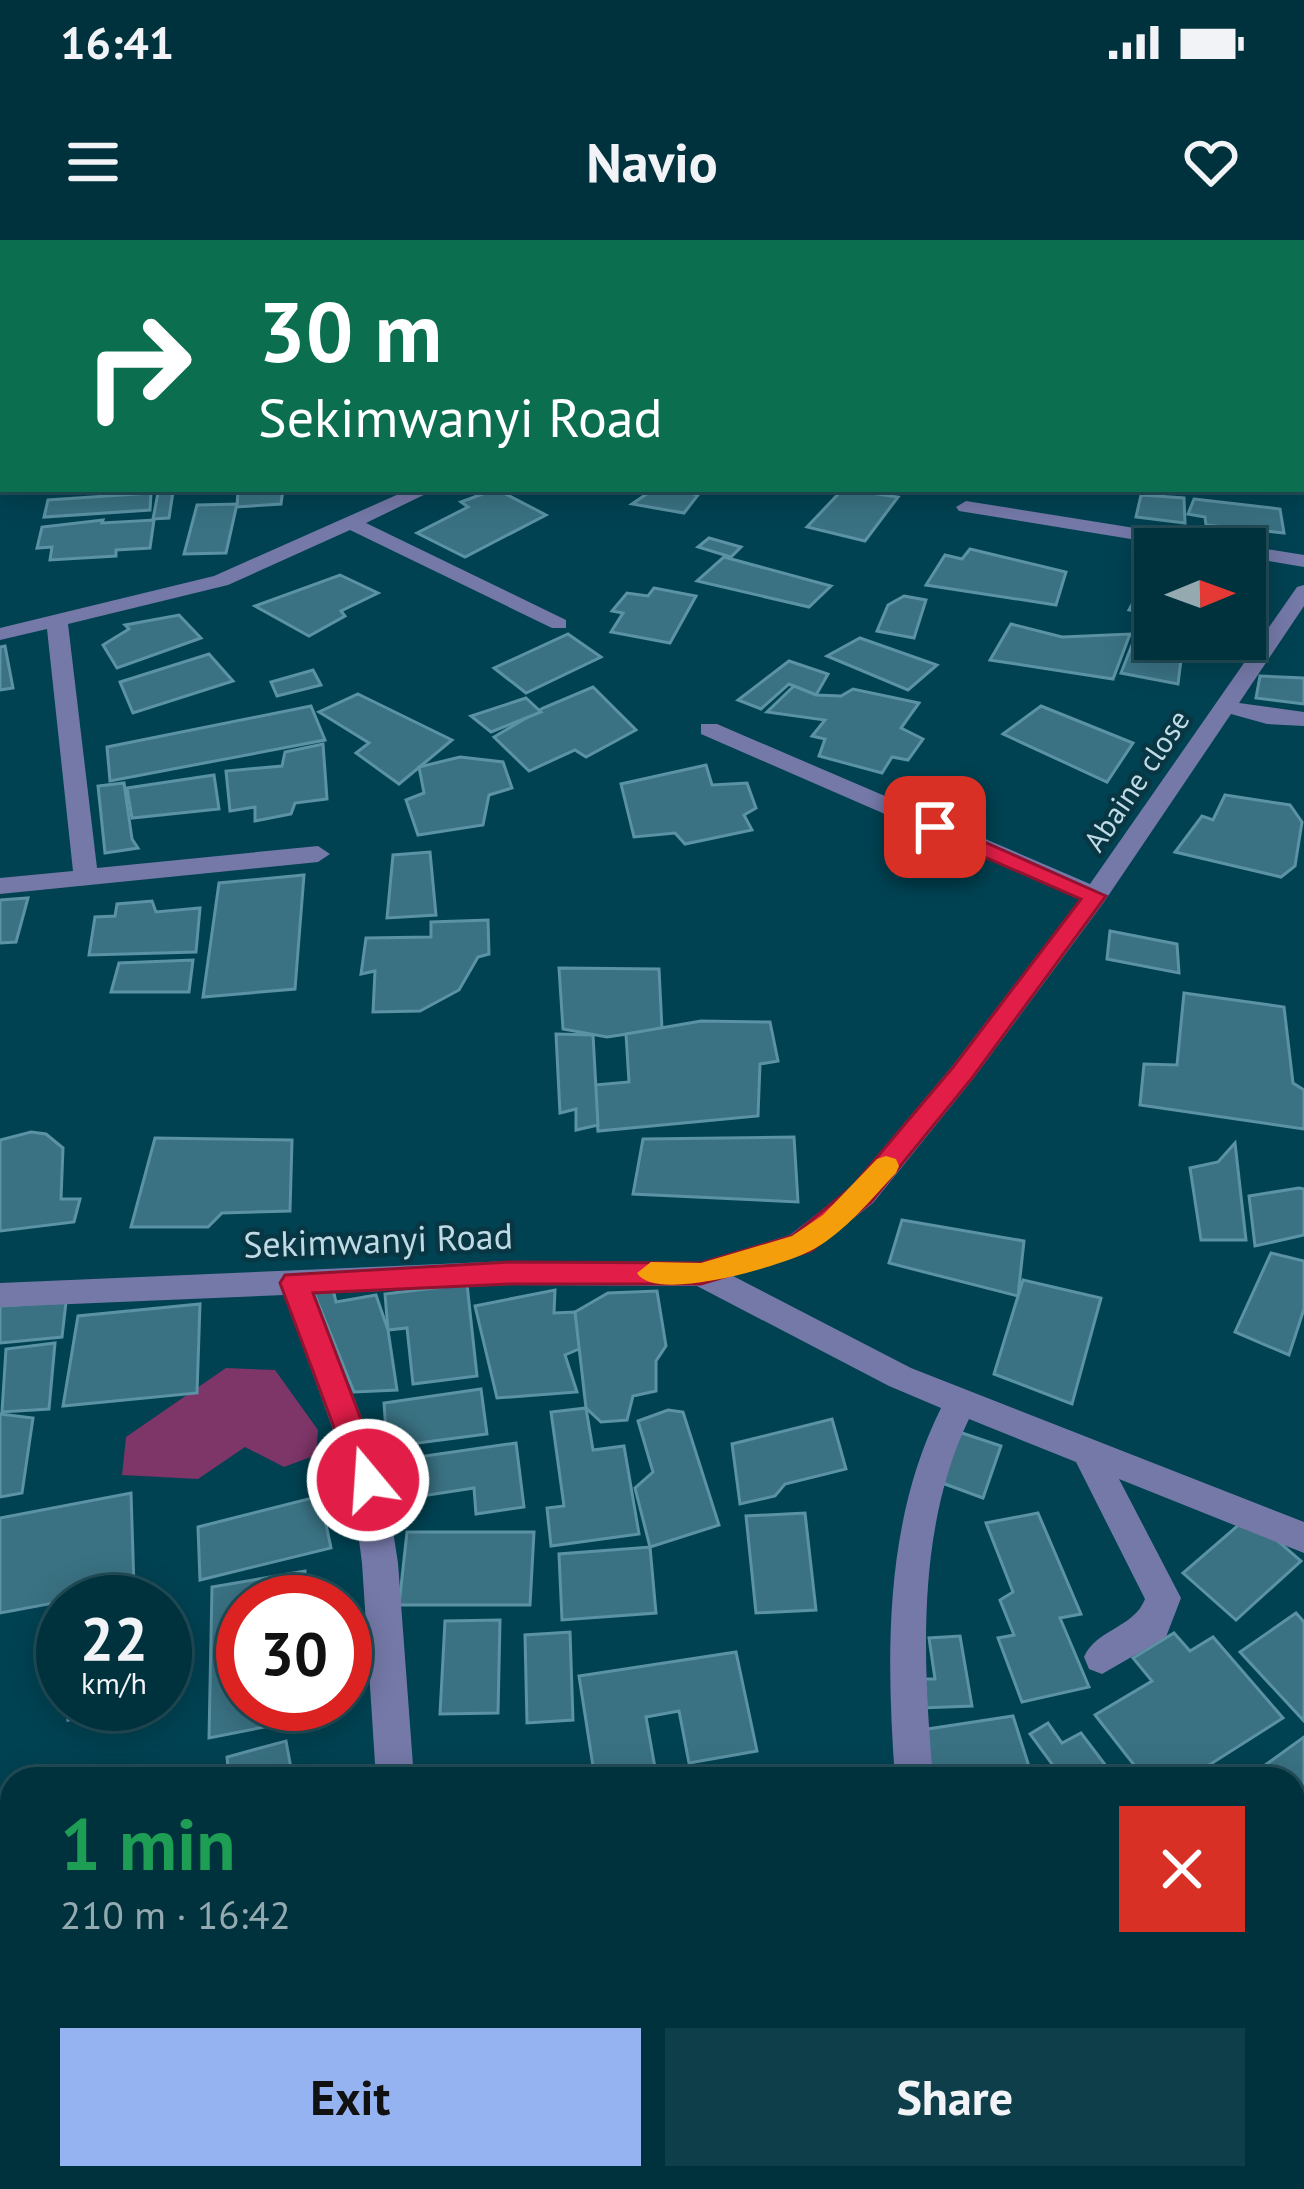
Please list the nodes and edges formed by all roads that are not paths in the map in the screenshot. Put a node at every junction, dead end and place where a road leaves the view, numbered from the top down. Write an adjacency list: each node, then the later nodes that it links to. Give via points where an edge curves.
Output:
1 (420, 492): 3 (street)
2 (966, 507): 4 (street)
3 (352, 524): 9 (street, via 221,581); 10 (street)
4 (1134, 534)
5 (1266, 555): 6 (street)
6 (1304, 561)
7 (1304, 591): 12 (street, Abaine close)
8 (1304, 602): 12 (street)
9 (57, 623): 11 (street); 16 (street)
10 (560, 624)
11 (0, 634)
12 (1225, 706): 13 (street); 18 (street, Abaine close)
13 (1304, 719)
14 (709, 729): 18 (street, Abaine close)
15 (318, 854): 16 (street)
16 (86, 880): 17 (street)
17 (0, 886)
18 (1095, 896): 19 (street, Sekimwanyi Road, via 862,1195 801,1244)
19 (701, 1274): 20 (street, Sekimwanyi Road); 22 (street)
20 (295, 1283): 21 (street, Sekimwanyi Road); 26 (street, via 368,1480)
21 (0, 1295)
22 (960, 1402): 23 (street); 27 (street, via 937,1449 920,1530 908,1672)
23 (1088, 1452): 24 (street); 25 (street, via 1163,1598 1153,1625)
24 (1304, 1538)
25 (1102, 1657)
26 (394, 1767)
27 (913, 1767)

